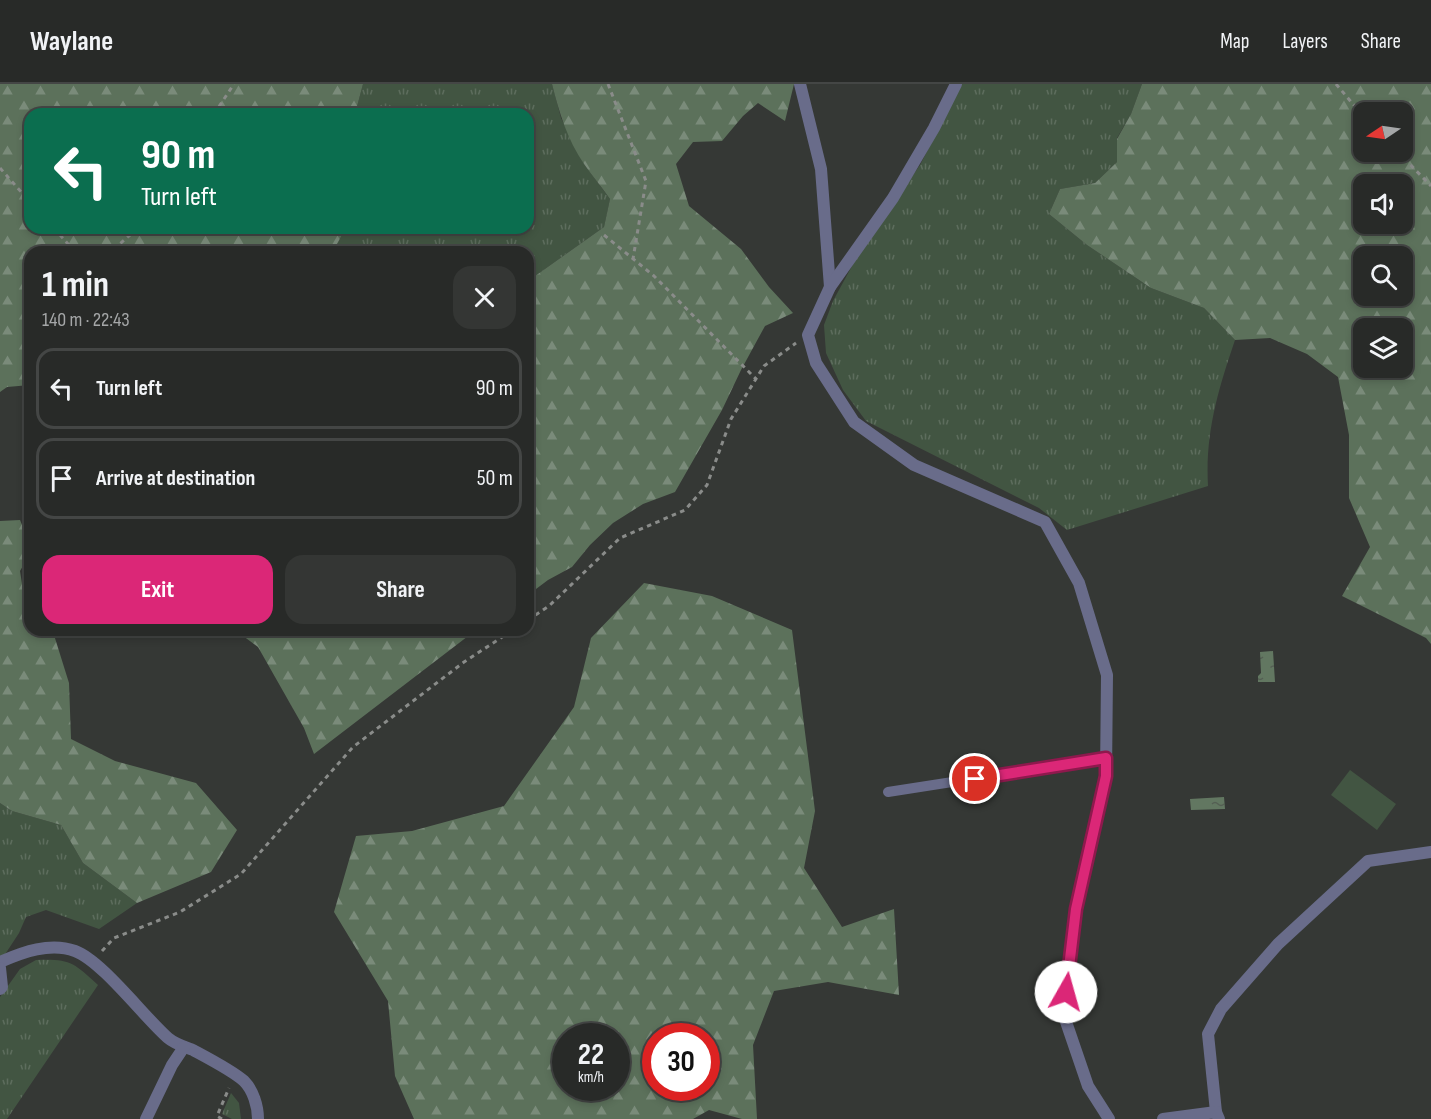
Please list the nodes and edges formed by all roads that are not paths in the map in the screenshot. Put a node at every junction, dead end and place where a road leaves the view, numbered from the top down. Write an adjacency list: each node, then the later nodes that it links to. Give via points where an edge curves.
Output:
1 (800, 84): 3 (street, via 821,169)
2 (956, 84): 3 (street, via 893,198)
3 (830, 287): 4 (street, via 807,335 816,363 854,422 914,465 1045,522 1079,583 1107,675)
4 (1106, 758): 5 (lane); 14 (street, via 1106,776 1076,909 1063,1013 1088,1086)
5 (888, 792)
6 (1431, 852): 11 (street, via 1368,861 1278,944 1221,1009 1208,1034)
7 (0, 962): 10 (street, via 55,947 76,951 93,962 170,1040)
8 (0, 968): 9 (street)
9 (0, 989)
10 (184, 1047): 12 (street); 13 (street, via 243,1081 252,1094)
11 (1217, 1115): 15 (street)
12 (146, 1119)
13 (258, 1119)
14 (1109, 1119)
15 (1163, 1119)

